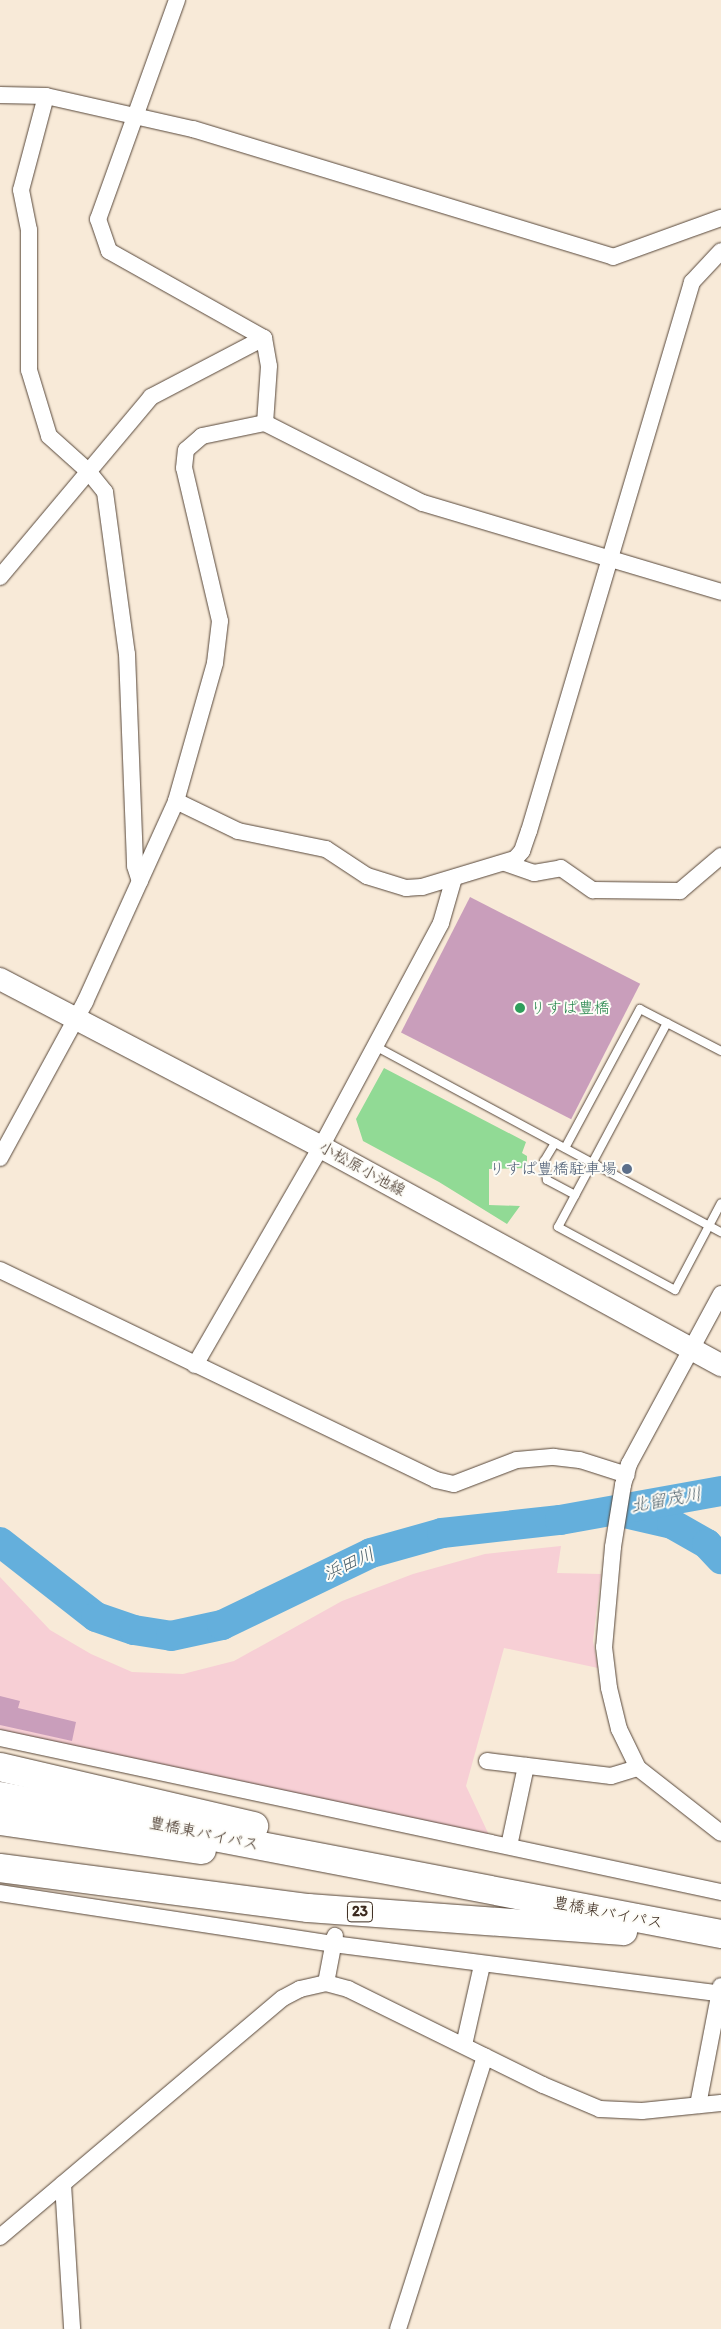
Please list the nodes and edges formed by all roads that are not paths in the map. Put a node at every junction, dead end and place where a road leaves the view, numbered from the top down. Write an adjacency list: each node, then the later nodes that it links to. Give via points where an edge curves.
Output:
1 (178, 0): 4 (street)
2 (0, 95): 3 (street)
3 (46, 96): 4 (street); 9 (street, via 21,190 29,230 29,370 49,436)
4 (137, 114): 5 (street, via 613,257); 7 (street, via 98,219 109,251)
5 (721, 218)
6 (721, 251): 10 (street, via 692,282)
7 (264, 338): 8 (street, via 269,366); 9 (street, via 151,397)
8 (265, 423): 10 (street, via 423,503); 13 (street, via 202,436 186,450 184,468 220,621 215,663)
9 (88, 470): 11 (street); 17 (street, via 105,492 112,526 128,654 135,866)
10 (609, 558): 12 (street); 15 (street, via 522,852)
11 (0, 577)
12 (721, 592)
13 (176, 802): 16 (street, via 263,839 310,844 326,850 368,876 395,886 422,887); 17 (street)
14 (721, 856): 15 (street, via 680,891 593,890 561,868 534,873)
15 (505, 863): 16 (street)
16 (454, 878): 21 (street, via 441,923)
17 (140, 880): 19 (street)
18 (0, 979): 19 (main road, 小松原小池線)
19 (75, 1019): 24 (main road, 小松原小池線); 26 (street)
20 (667, 1023): 22 (lane); 25 (lane, via 640,1009); 27 (lane)
21 (375, 1046): 23 (lane); 24 (street)
22 (721, 1051)
23 (555, 1143): 25 (lane); 28 (lane, via 544,1161 546,1180)
24 (321, 1146): 34 (main road, 小松原小池線); 35 (street)
25 (565, 1148): 27 (lane)
26 (0, 1158)
27 (592, 1163): 28 (lane); 30 (lane)
28 (574, 1195): 30 (lane, via 558,1227 675,1290)
29 (721, 1203): 30 (lane)
30 (709, 1226): 31 (lane)
31 (721, 1232)
32 (0, 1270): 35 (street)
33 (721, 1294): 34 (street)
34 (691, 1349): 36 (main road, 小松原小池線); 37 (street)
35 (195, 1365): 37 (street, via 436,1480 454,1484 517,1460 554,1456 580,1460)
36 (721, 1365)
37 (625, 1480): 42 (street, via 614,1547 604,1647 619,1729)
38 (0, 1738): 46 (street, via 356,1820)
39 (487, 1762): 40 (street)
40 (526, 1766): 42 (street, via 611,1776); 46 (street)
41 (0, 1767): 48 (highway, via 365,1852)
42 (638, 1768): 45 (street)
43 (0, 1796): 47 (highway, 豊橋東バイパス)
44 (0, 1820): 47 (highway, 豊橋東バイパス, via 132,1841)
45 (721, 1833)
46 (509, 1846): 50 (street)
47 (407, 1876): 48 (highway, 豊橋東バイパス)
48 (458, 1885): 51 (highway, 豊橋東バイパス)
49 (1, 1890): 52 (street); 53 (highway, 23, via 621,1931)
50 (721, 1892)
51 (721, 1934)
52 (334, 1940): 54 (street); 55 (street)
53 (721, 1943)
54 (482, 1965): 56 (street); 57 (street)
55 (326, 1983): 57 (street, via 348,1989); 61 (street, via 300,1989 283,1998)
56 (720, 1992): 60 (street)
57 (464, 2045): 58 (street)
58 (485, 2056): 60 (street, via 600,2109 634,2111); 64 (street)
59 (721, 2104): 60 (street)
60 (698, 2105)
61 (63, 2184): 62 (street); 63 (street)
62 (0, 2237)
63 (72, 2329)
64 (398, 2329)

